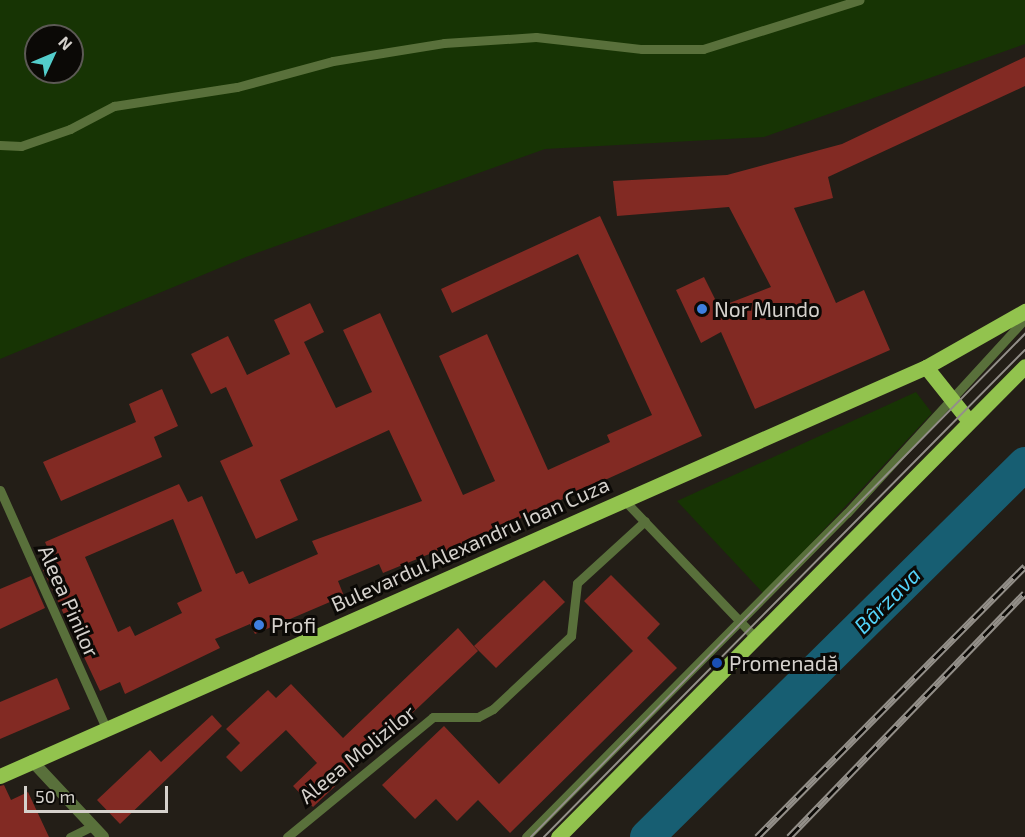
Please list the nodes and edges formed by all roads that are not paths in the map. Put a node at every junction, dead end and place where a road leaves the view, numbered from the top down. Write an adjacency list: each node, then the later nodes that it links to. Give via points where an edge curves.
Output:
1 (859, 0): 2 (lane, via 703,49 642,49 536,37 444,43 344,59 237,87 114,106 31,143)
2 (0, 145)
3 (1025, 311): 6 (main road, Bulevardul Alexandru Ioan Cuza)
4 (1025, 319): 7 (lane)
5 (1025, 366): 8 (main road)
6 (926, 367): 7 (main road); 10 (main road, Bulevardul Alexandru Ioan Cuza)
7 (954, 401): 8 (main road); 12 (lane)
8 (969, 421): 13 (main road)
9 (0, 490): 14 (lane, Aleea Pinilor)
10 (624, 500): 11 (lane); 14 (main road, Bulevardul Alexandru Ioan Cuza)
11 (645, 521): 12 (lane); 20 (lane, Aleea Molizilor, via 578,583 571,636 493,709 478,717 433,717)
12 (741, 622): 13 (lane); 21 (lane)
13 (757, 639): 22 (main road)
14 (105, 726): 15 (main road, Bulevardul Alexandru Ioan Cuza)
15 (32, 761): 16 (main road, Bulevardul Alexandru Ioan Cuza); 17 (street)
16 (0, 776)
17 (93, 826): 18 (lane); 19 (street)
18 (70, 837)
19 (103, 837)
20 (287, 837)
21 (526, 837)
22 (558, 837)

